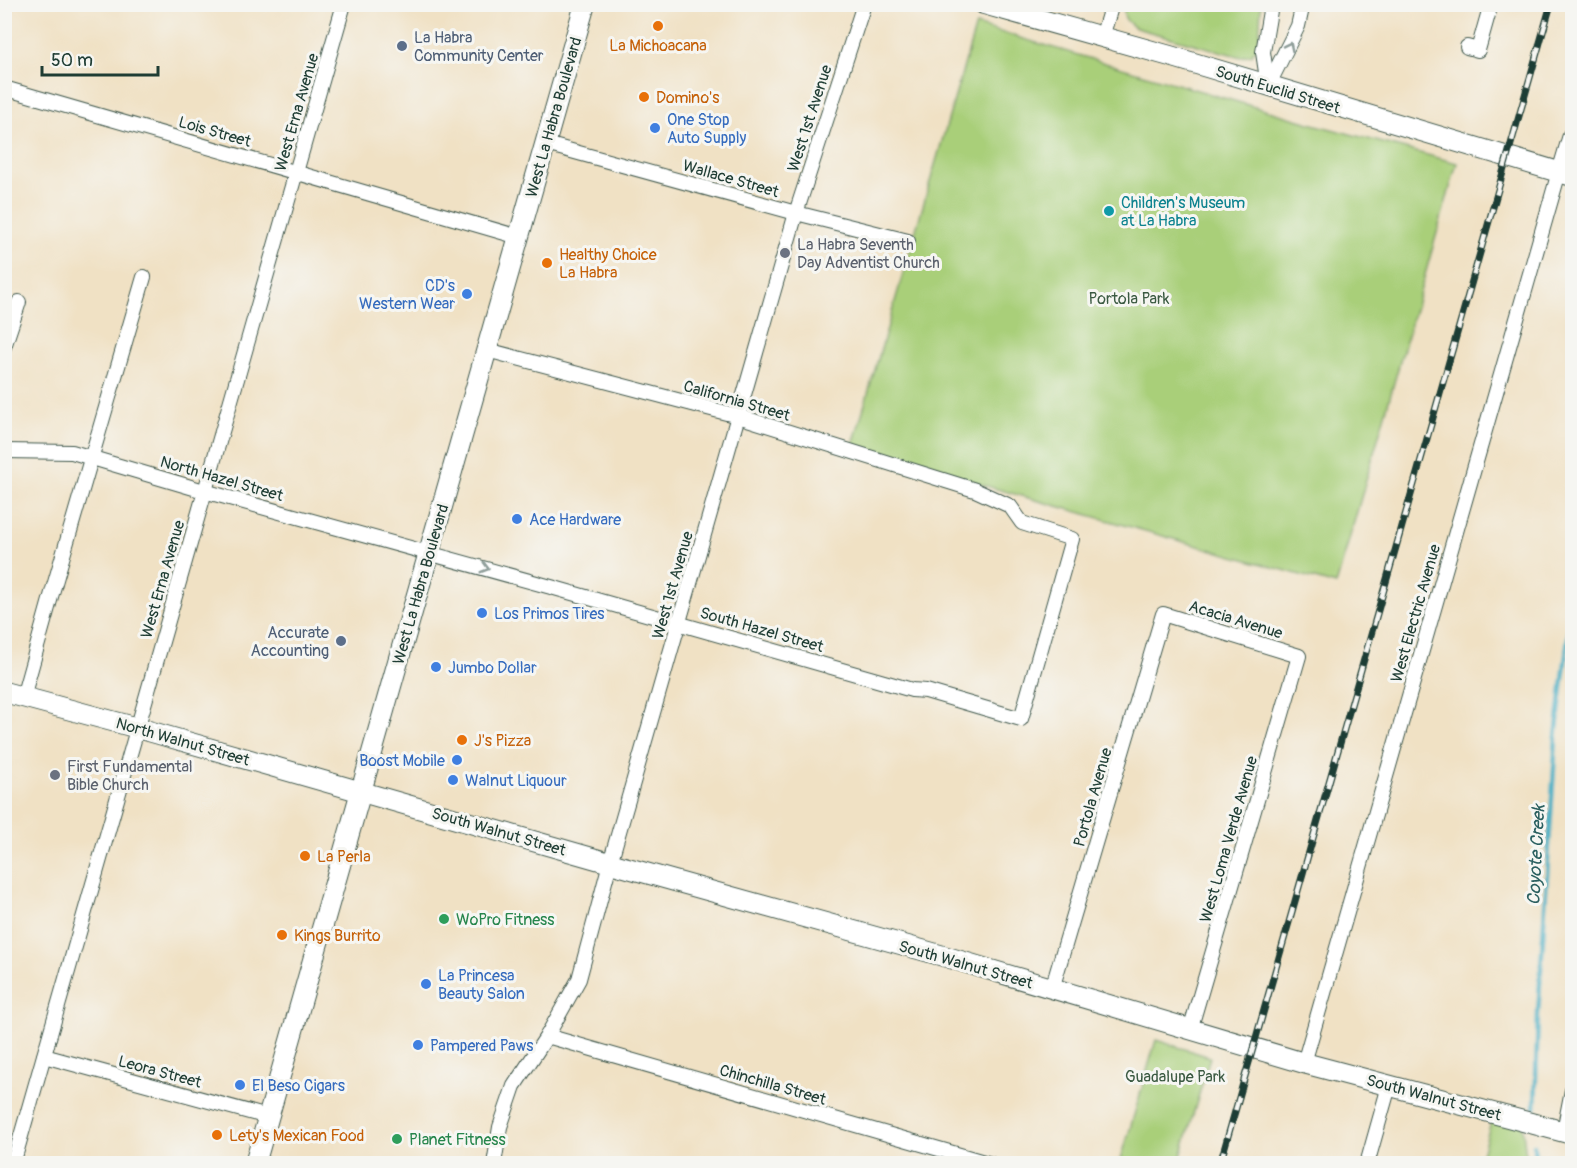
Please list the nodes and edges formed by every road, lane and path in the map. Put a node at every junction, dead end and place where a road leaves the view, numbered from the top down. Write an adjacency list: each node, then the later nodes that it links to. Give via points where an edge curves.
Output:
1 (344, 4): 15 (street, West Erna Avenue)
2 (585, 4): 14 (main road, West La Habra Boulevard)
3 (864, 4): 17 (street, West 1st Avenue)
4 (984, 4): 9 (main road, South Euclid Street)
5 (1112, 4): 9 (street)
6 (1273, 4): 11 (street, via 1263,52)
7 (1303, 4): 11 (street, one-way to 7, via 1298,26)
8 (1491, 4): 10 (street, via 1478,50)
9 (1102, 37): 11 (main road, South Euclid Street)
10 (1467, 47)
11 (1268, 86): 16 (main road, South Euclid Street)
12 (4, 88): 15 (street, Lois Street)
13 (1572, 133): 16 (street, West Electric Avenue)
14 (546, 144): 17 (street, Wallace Street); 18 (main road, West La Habra Boulevard)
15 (296, 172): 18 (street, Lois Street); 27 (street, West Erna Avenue)
16 (1566, 174): 41 (street, West Electric Avenue)
17 (796, 213): 19 (street, Wallace Street); 24 (street, West 1st Avenue)
18 (519, 237): 23 (main road, West La Habra Boulevard)
19 (908, 241)
20 (144, 277): 26 (street)
21 (19, 302): 22 (street)
22 (4, 347)
23 (487, 350): 24 (street, California Street); 28 (main road, West La Habra Boulevard)
24 (738, 416): 30 (street, West 1st Avenue); 32 (street, California Street, via 975,490 1010,506 1022,523 1072,539 1021,719)
25 (4, 452): 26 (street, North Hazel Street, via 72,452)
26 (92, 458): 27 (street, North Hazel Street); 33 (street, via 52,593)
27 (204, 491): 28 (street, North Hazel Street); 34 (street, West Erna Avenue)
28 (429, 552): 30 (street, South Hazel Street, one-way to 30); 35 (main road, West La Habra Boulevard)
29 (1162, 614): 31 (street, Acacia Avenue); 37 (street, Portola Avenue)
30 (679, 623): 32 (street, South Hazel Street); 36 (street, West 1st Avenue)
31 (1299, 656): 38 (street, West Loma Verde Avenue)
32 (912, 690)
33 (14, 694): 34 (main road, North Walnut Street)
34 (138, 728): 35 (main road, North Walnut Street); 40 (street, West Erna Avenue)
35 (361, 792): 36 (main road, South Walnut Street); 44 (main road, West La Habra Boulevard)
36 (610, 863): 37 (main road, South Walnut Street); 39 (street, West 1st Avenue, via 579,979)
37 (1052, 989): 38 (main road, South Walnut Street)
38 (1190, 1030): 41 (main road, South Walnut Street)
39 (547, 1036): 48 (street, West 1st Avenue, via 514,1086 500,1126); 49 (street, Chinchilla Street)
40 (44, 1056): 44 (street, Leora Street); 46 (street, West Erna Avenue)
41 (1304, 1063): 42 (main road, South Walnut Street)
42 (1389, 1086): 45 (main road, South Walnut Street); 50 (street)
43 (1572, 1090): 45 (street)
44 (268, 1117): 47 (main road, West La Habra Boulevard)
45 (1568, 1133)
46 (13, 1164)
47 (255, 1164)
48 (494, 1164)
49 (991, 1164)
50 (1367, 1164)

